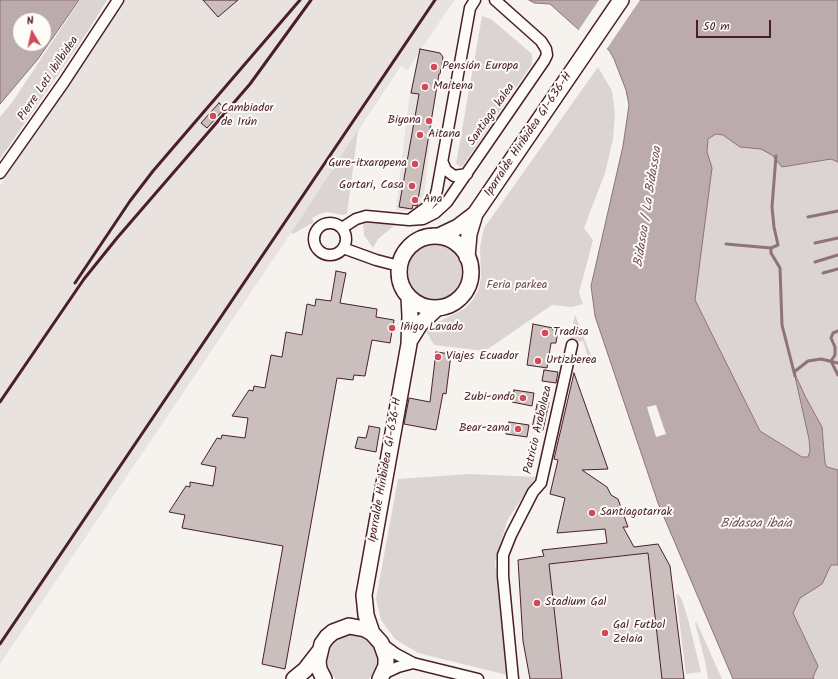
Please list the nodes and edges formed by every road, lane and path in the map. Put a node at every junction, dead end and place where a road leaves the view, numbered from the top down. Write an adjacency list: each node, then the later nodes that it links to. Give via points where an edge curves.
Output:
1 (118, 0): 6 (street, Pierre Loti ibilbidea)
2 (475, 0): 5 (street, via 470,8)
3 (495, 0): 7 (street, Santiago kalea, via 541,41 547,55)
4 (622, 0): 8 (main road, Iparralde Hiribidea GI-636-H)
5 (443, 164): 7 (street, via 454,176); 9 (street, via 435,197 427,208)
6 (0, 173)
7 (467, 174): 9 (street, via 447,202 435,213)
8 (475, 214): 11 (main road, Iparralde Hiribidea GI-636-H, via 458,227); 13 (main road, Iparralde Hiribidea GI-636-H, via 469,234)
9 (410, 220): 10 (street, via 366,216)
10 (342, 228): 12 (street, via 346,238); 12 (street, via 333,223 322,225 314,238 318,249 327,254 336,254)
11 (439, 236): 13 (main road, via 456,243); 14 (main road, Iparralde Hiribidea GI-636-H, via 421,238 413,243 406,249)
12 (343, 248): 14 (street)
13 (467, 257): 16 (main road, Iparralde Hiribidea GI-636-H, via 471,273 466,290 454,302)
14 (399, 266): 15 (main road, Iparralde Hiribidea GI-636-H, via 400,282)
15 (409, 297): 16 (main road, via 422,305); 17 (main road, Iparralde Hiribidea GI-636-H)
16 (437, 308): 17 (main road, Iparralde Hiribidea GI-636-H, via 420,324)
17 (409, 344): 19 (main road, Iparralde Hiribidea GI-636-H)
18 (572, 345): 28 (street, Patricio Arabolaza, via 541,482 533,492 503,555)
19 (364, 595): 20 (main road, Iparralde Hiribidea GI-636-H, via 354,613); 21 (main road, Iparralde Hiribidea GI-636-H, via 366,614)
20 (341, 628): 21 (main road, via 365,629); 22 (main road, Iparralde Hiribidea GI-636-H, via 327,637)
21 (377, 638): 23 (street, via 396,654); 24 (main road, Iparralde Hiribidea GI-636-H, via 386,657)
22 (319, 652): 25 (main road, Iparralde Hiribidea GI-636-H, via 306,670); 26 (main road, via 319,669)
23 (413, 663): 24 (street, via 398,666); 27 (street)
24 (382, 676)
25 (294, 679)
26 (324, 679)
27 (478, 679)
28 (513, 679)

